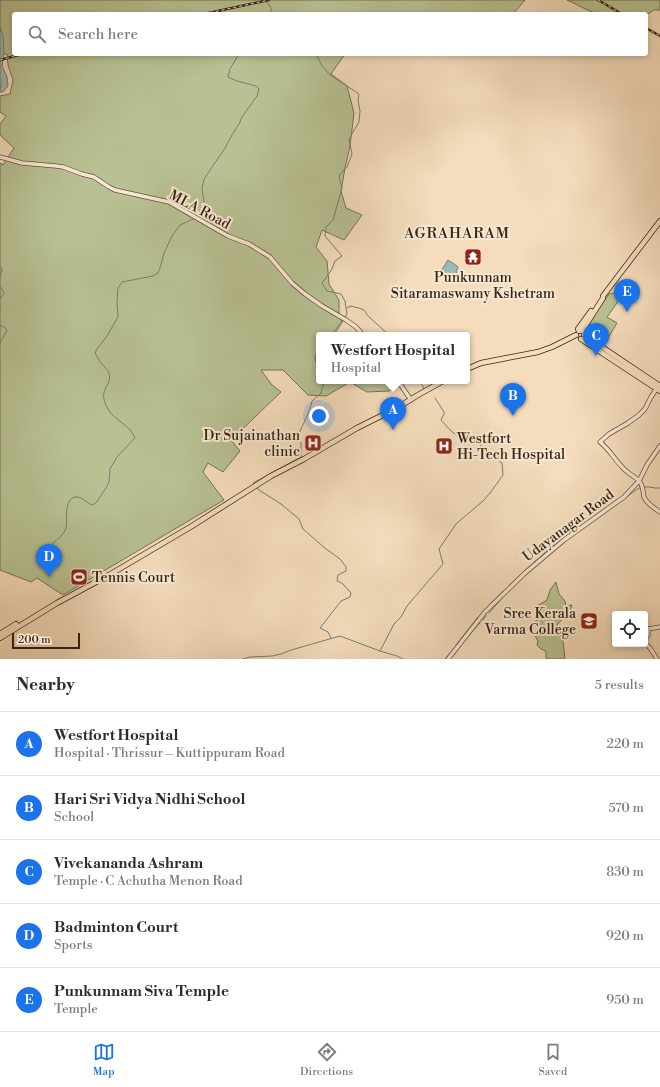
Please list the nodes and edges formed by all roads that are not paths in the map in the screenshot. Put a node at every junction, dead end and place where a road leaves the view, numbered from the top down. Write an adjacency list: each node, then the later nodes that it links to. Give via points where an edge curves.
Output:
1 (0, 157): 3 (street, MLA Road, via 22,163 64,167 94,177 115,190 169,202 270,257 298,290 346,320)
2 (660, 221): 4 (main road, via 603,296)
3 (360, 332)
4 (581, 334): 5 (main road, via 552,348 481,363); 8 (main road)
5 (470, 368)
6 (400, 384): 9 (street)
7 (438, 384): 9 (main road)
8 (659, 388): 11 (street, via 639,415 600,442 610,450 624,470)
9 (411, 400): 12 (main road)
10 (660, 446): 11 (street, Udayanagar Road)
11 (639, 481): 13 (street, via 644,498); 19 (street, Udayanagar Road, via 619,501 564,540 525,573 485,612)
12 (233, 499): 16 (main road); 17 (main road, via 192,526)
13 (660, 512)
14 (660, 627): 15 (street)
15 (648, 629)
16 (0, 634)
17 (0, 638)
18 (648, 646): 20 (street)
19 (448, 659)
20 (657, 659)

